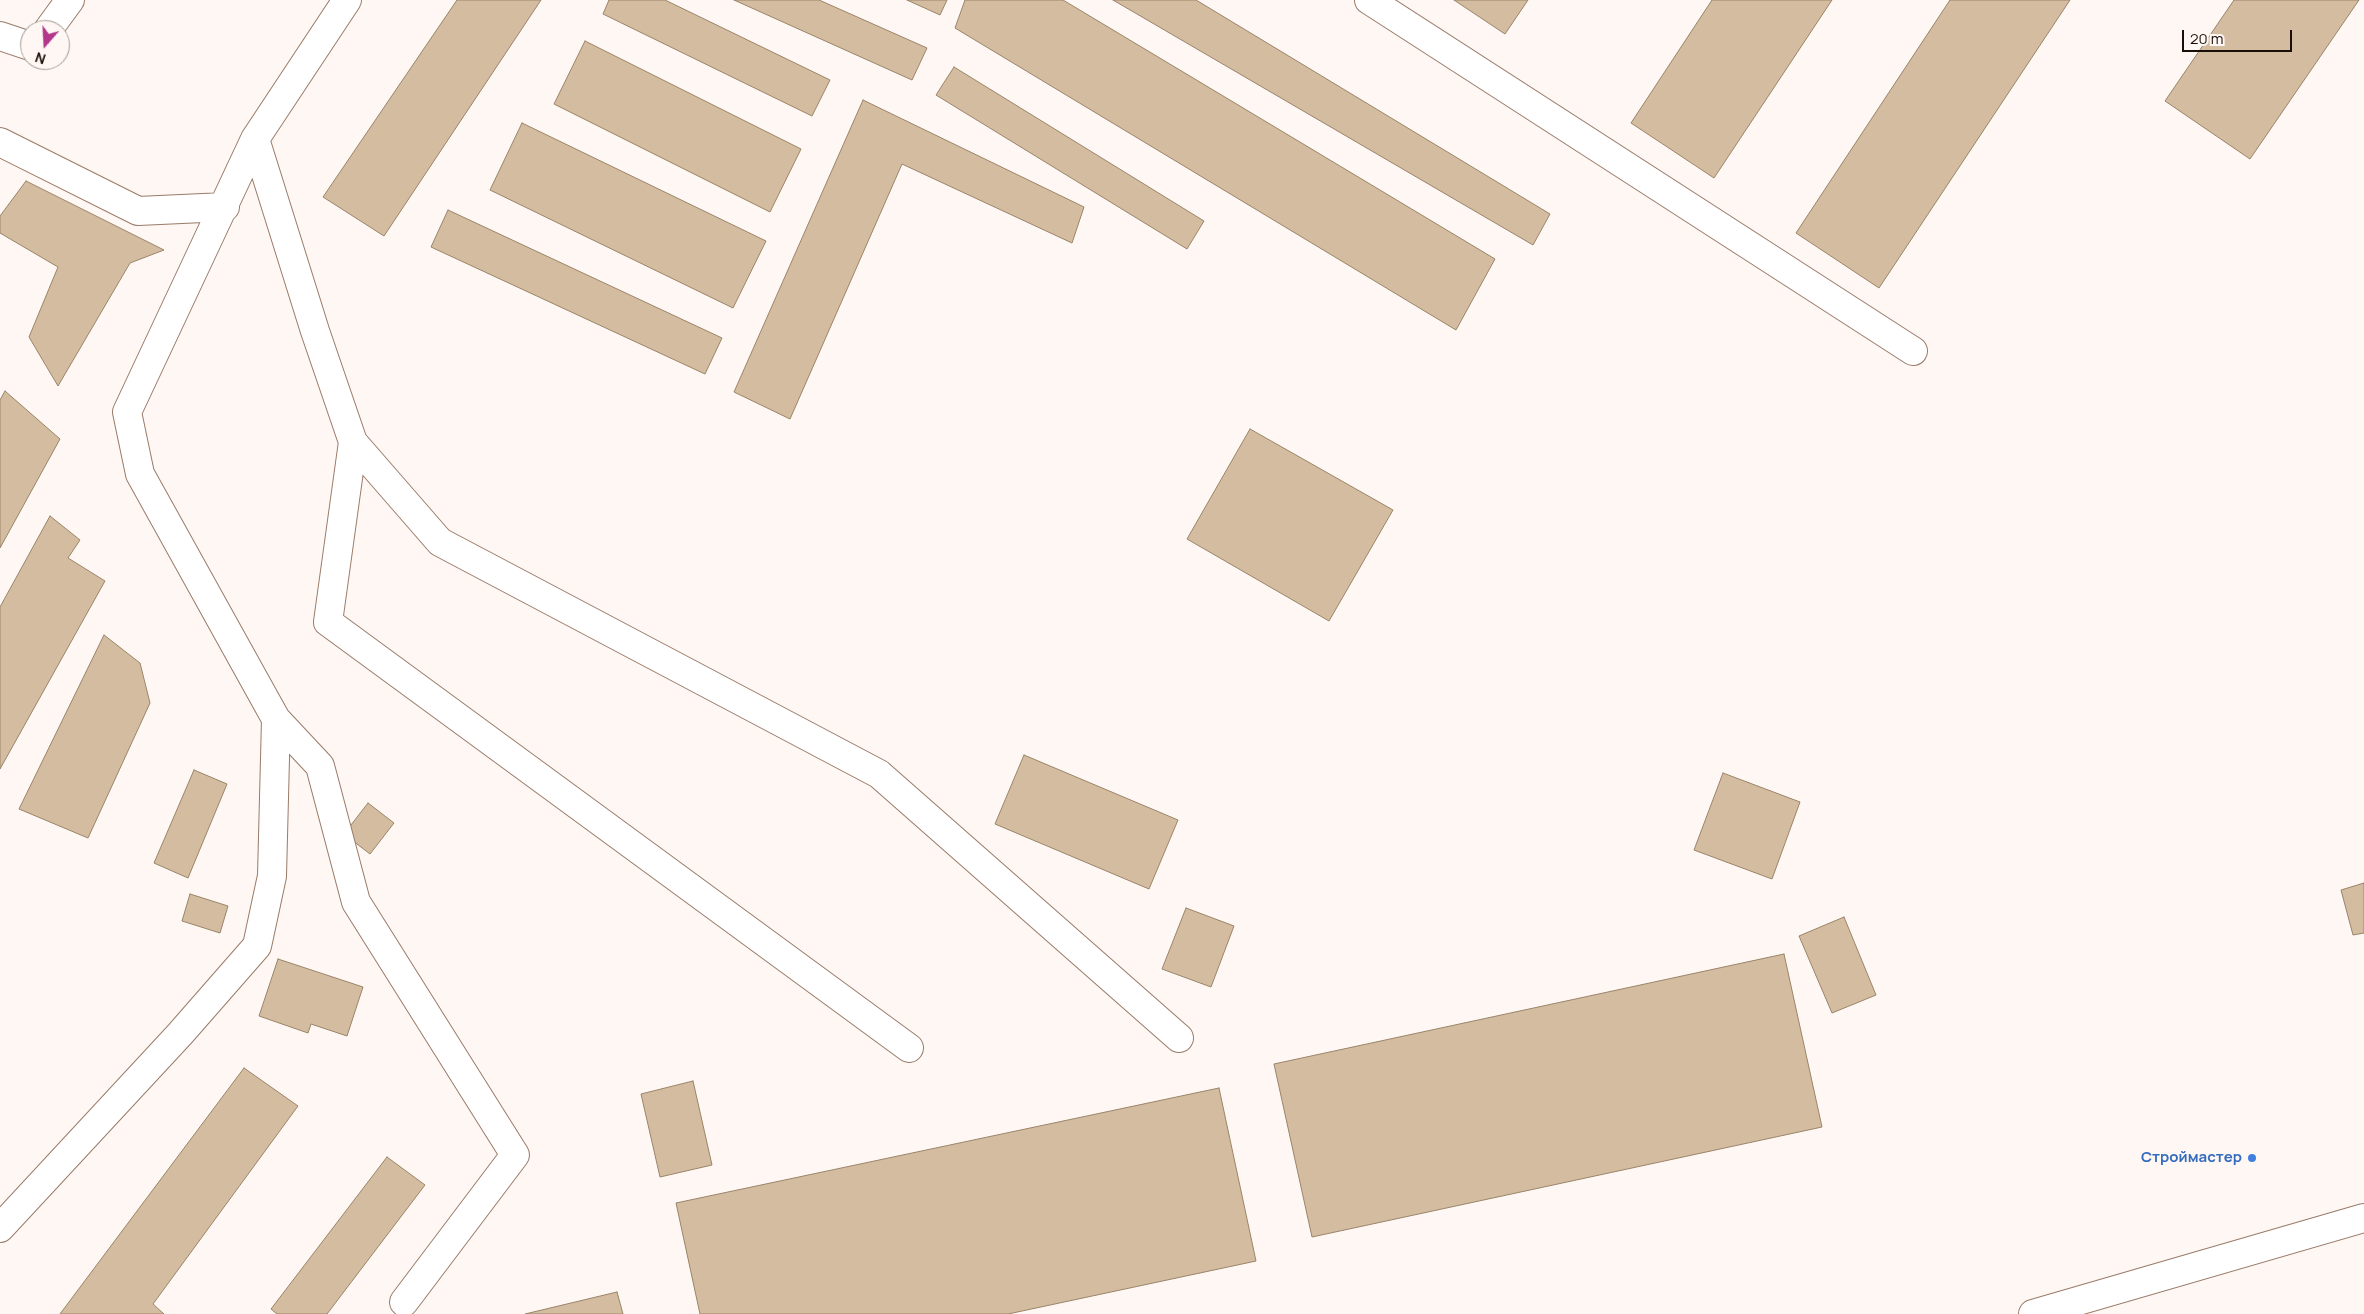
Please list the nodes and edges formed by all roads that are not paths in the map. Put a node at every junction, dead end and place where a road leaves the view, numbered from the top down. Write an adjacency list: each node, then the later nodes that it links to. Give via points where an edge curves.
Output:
1 (70, 0): 4 (street)
2 (347, 0): 7 (street)
3 (1369, 0): 10 (street)
4 (55, 20)
5 (0, 36): 6 (street)
6 (20, 43)
7 (255, 139): 9 (street); 11 (street)
8 (0, 142): 9 (street, via 138,211)
9 (225, 207): 12 (street, via 126,412 140,474)
10 (1913, 351)
11 (353, 442): 13 (street, via 440,542 880,774); 14 (street, via 328,622)
12 (276, 719): 16 (street, via 272,876 257,946); 17 (street, via 320,766 356,902 515,1155)
13 (1179, 1038)
14 (909, 1048)
15 (2364, 1218): 18 (street)
16 (0, 1228)
17 (404, 1302)
18 (2033, 1314)

